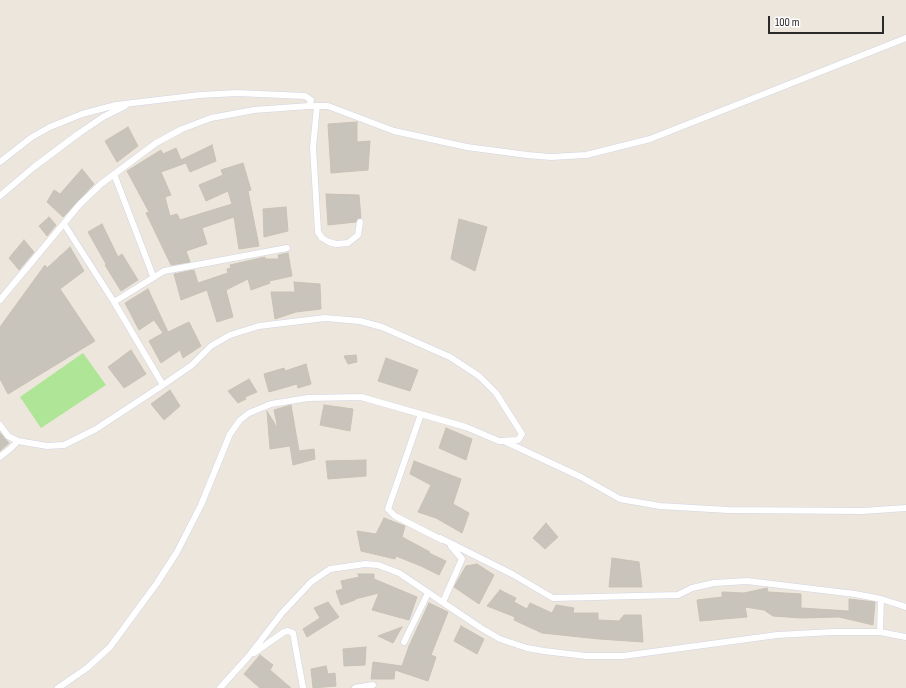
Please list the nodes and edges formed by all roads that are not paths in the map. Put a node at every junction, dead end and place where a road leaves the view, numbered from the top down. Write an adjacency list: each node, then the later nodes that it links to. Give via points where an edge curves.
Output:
1 (906, 38): 4 (street, via 650,139 586,155 551,157 467,147 394,131 365,122 335,108)
2 (130, 104): 3 (street, via 237,93 305,96 311,100); 5 (street, via 106,107 50,127 32,137); 7 (street, via 103,117 78,134)
3 (309, 106): 4 (street); 6 (street, via 239,112 195,123 156,143)
4 (317, 106): 8 (street, via 313,147 318,232 329,242 348,243 358,235)
5 (0, 162)
6 (114, 174): 9 (street, via 80,204); 11 (street)
7 (0, 196)
8 (360, 222)
9 (64, 224): 12 (street); 13 (street)
10 (287, 248): 11 (street, via 180,267)
11 (153, 276): 13 (street)
12 (0, 300)
13 (114, 302): 14 (street)
14 (163, 386): 17 (street, via 96,429 64,445 47,446); 18 (street, via 192,365 211,346 243,330 283,322 325,318 360,321 427,345 479,376 496,393 522,434 518,440)
15 (421, 414): 18 (street); 21 (street, via 388,509 395,516); 31 (street, via 351,397 308,398 271,404 244,416 230,434 201,505 163,574 110,647 87,668)
16 (0, 425): 17 (street, via 8,436)
17 (18, 440): 19 (street)
18 (504, 442): 20 (street, via 581,477 620,499 660,506 728,510 863,511)
19 (0, 457)
20 (906, 508)
21 (440, 538): 23 (street, via 553,598 678,595 692,588 714,583 747,581); 24 (street, via 457,551 462,559)
22 (428, 593): 24 (street); 28 (street); 29 (street, via 399,573 378,565 364,564 330,569 311,582 282,613)
23 (881, 598): 25 (street); 26 (street)
24 (443, 602): 26 (street, via 500,639 535,650 586,656 624,656 777,635)
25 (906, 607)
26 (880, 632): 27 (street)
27 (906, 637)
28 (404, 642)
29 (248, 657): 32 (street); 33 (street, via 284,632 292,633)
30 (373, 685): 34 (street)
31 (58, 688)
32 (220, 688)
33 (303, 688)
34 (355, 688)

